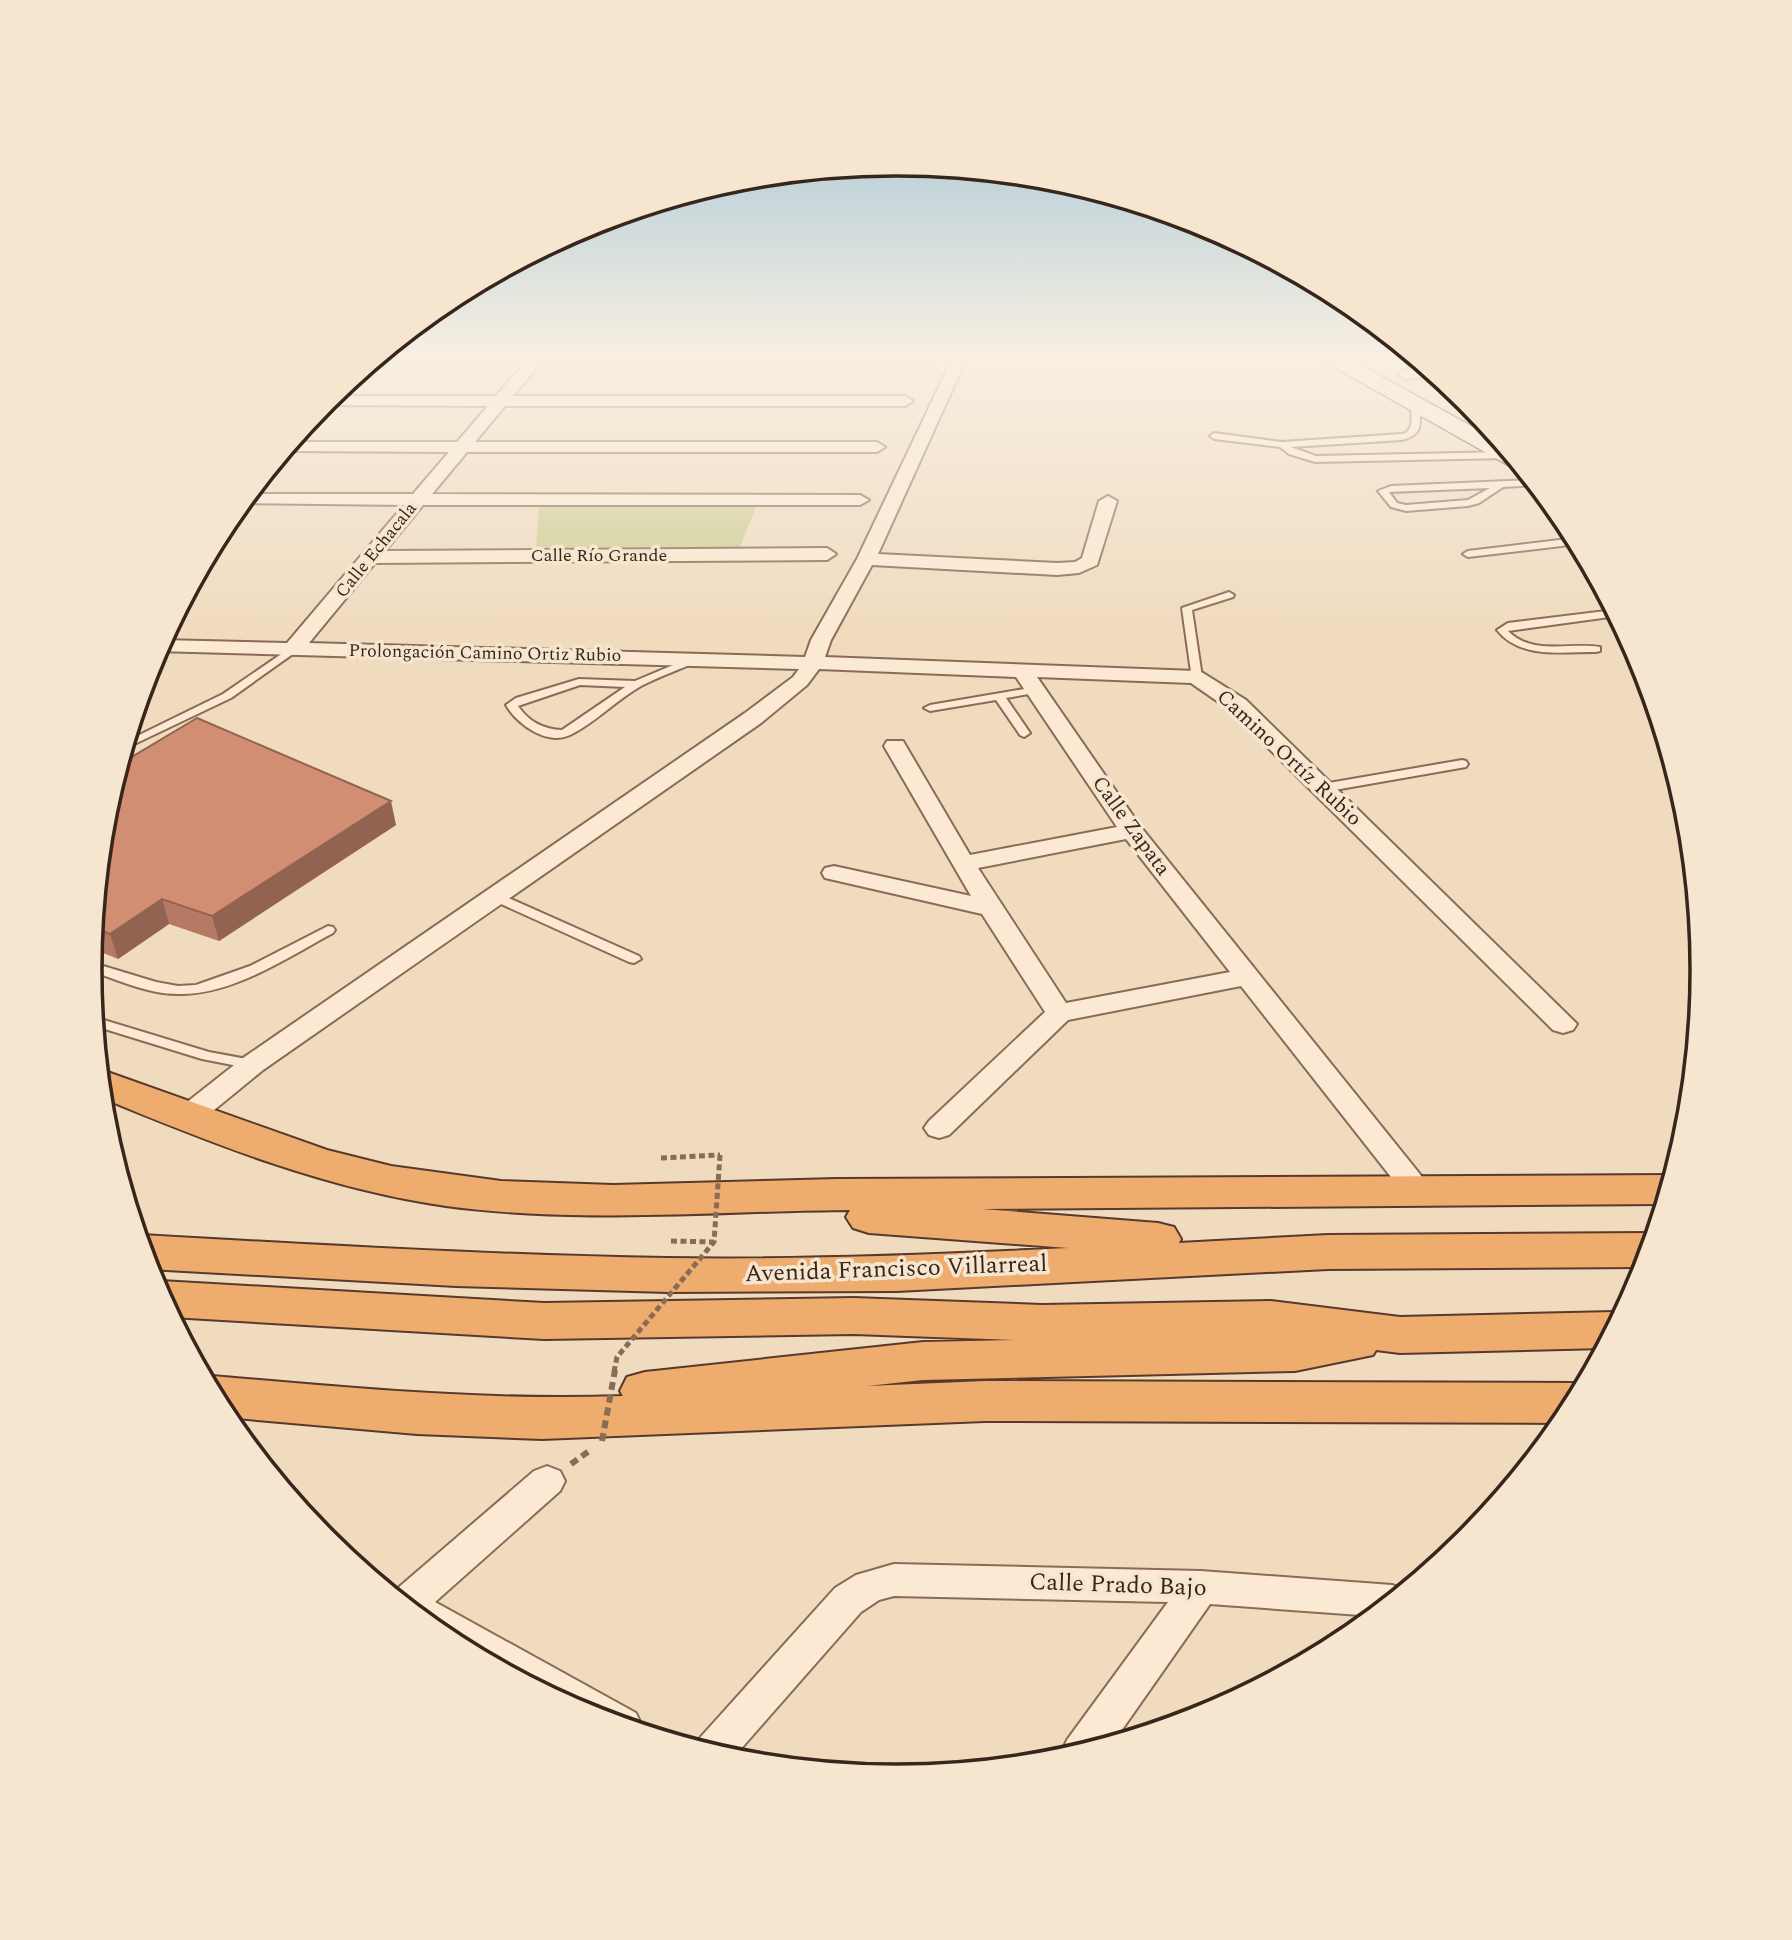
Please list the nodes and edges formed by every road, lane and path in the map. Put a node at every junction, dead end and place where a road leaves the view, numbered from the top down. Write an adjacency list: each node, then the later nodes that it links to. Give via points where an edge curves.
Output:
1 (461, 446): 2 (street); 5 (street); 9 (street, Calle Echacala)
2 (877, 446)
3 (919, 446): 17 (street)
4 (1284, 446): 6 (lane, via 1315,459)
5 (298, 447)
6 (1503, 458)
7 (1524, 484): 8 (lane)
8 (1500, 485): 8 (lane, via 1391,489 1383,491 1394,505 1406,508 1476,501)
9 (418, 498): 10 (street); 11 (street); 16 (street, Calle Echacala)
10 (257, 499)
11 (860, 500)
12 (1108, 500): 17 (street, via 1090,561 1079,567)
13 (1565, 542): 15 (lane)
14 (827, 554): 16 (street, Calle Río Grande)
15 (1468, 554)
16 (372, 557): 21 (street, Calle Echacala)
17 (866, 559): 24 (street)
18 (1229, 594): 26 (lane, via 1187,608)
19 (1606, 614): 22 (lane, via 1502,630 1518,644 1530,647)
20 (171, 646): 21 (street, Prolongación Camino Ortiz Rubio)
21 (293, 649): 23 (street, Prolongación Camino Ortiz Rubio); 32 (lane, via 227,696)
22 (1596, 649)
23 (697, 658): 24 (street, Prolongación Camino Ortiz Rubio); 27 (lane)
24 (811, 665): 25 (street, Camino Ortíz Rubio); 39 (street, via 779,699)
25 (1021, 669): 26 (street, Camino Ortíz Rubio); 28 (street, Calle Zapata)
26 (1196, 677): 35 (street, Camino Ortíz Rubio, via 1238,705)
27 (637, 684): 27 (lane, via 579,682 512,705 543,732 565,733)
28 (1036, 690): 29 (lane); 36 (street, Calle Zapata)
29 (999, 696): 30 (lane); 31 (lane)
30 (930, 708)
31 (1024, 733)
32 (136, 741)
33 (895, 746): 37 (street)
34 (1462, 764): 35 (lane)
35 (1323, 788): 47 (street, Camino Ortíz Rubio)
36 (1132, 831): 37 (street); 44 (street, Calle Zapata)
37 (963, 864): 40 (street)
38 (834, 873): 40 (street)
39 (495, 897): 42 (lane); 48 (street)
40 (990, 908): 45 (street)
41 (328, 930): 43 (lane, via 223,982 198,989 153,986)
42 (634, 959)
43 (102, 970)
44 (1248, 977): 45 (street); 55 (street, Calle Zapata)
45 (1059, 1013): 52 (street)
46 (103, 1024): 48 (lane, via 207,1056)
47 (1563, 1024)
48 (253, 1064): 51 (street)
49 (110, 1086): 51 (highway)
50 (115, 1112): 51 (highway)
51 (187, 1117): 56 (highway, via 296,1157 390,1181)
52 (939, 1128)
53 (661, 1158): 56 (path, bridge, via 720,1155)
54 (1659, 1189): 55 (highway)
55 (1420, 1193): 56 (highway, via 850,1195)
56 (709, 1221): 57 (path); 59 (highway, via 861,1217); 67 (path, bridge, via 617,1357 602,1441)
57 (671, 1241)
58 (1639, 1250): 59 (highway, Avenida Francisco Villarreal)
59 (1328, 1252): 60 (highway, Avenida Francisco Villarreal, via 897,1274 668,1275)
60 (154, 1253)
61 (173, 1299): 63 (highway, Avenida Francisco Villarreal, via 544,1321 854,1316 1042,1323 1271,1319)
62 (1604, 1330): 63 (highway, Avenida Francisco Villarreal)
63 (1400, 1335): 66 (highway, via 1294,1352 923,1361)
64 (227, 1397): 66 (highway)
65 (1554, 1404): 66 (highway, via 985,1401 542,1419)
66 (417, 1414)
67 (547, 1481): 69 (street)
68 (1201, 1587): 70 (street, Calle Prado Bajo, via 894,1580 869,1586); 71 (street, Calle Prado Bajo); 74 (street)
69 (411, 1599)
70 (848, 1600): 75 (street)
71 (1380, 1600)
72 (489, 1652): 73 (street)
73 (540, 1681)
74 (1091, 1740)
75 (720, 1744)

